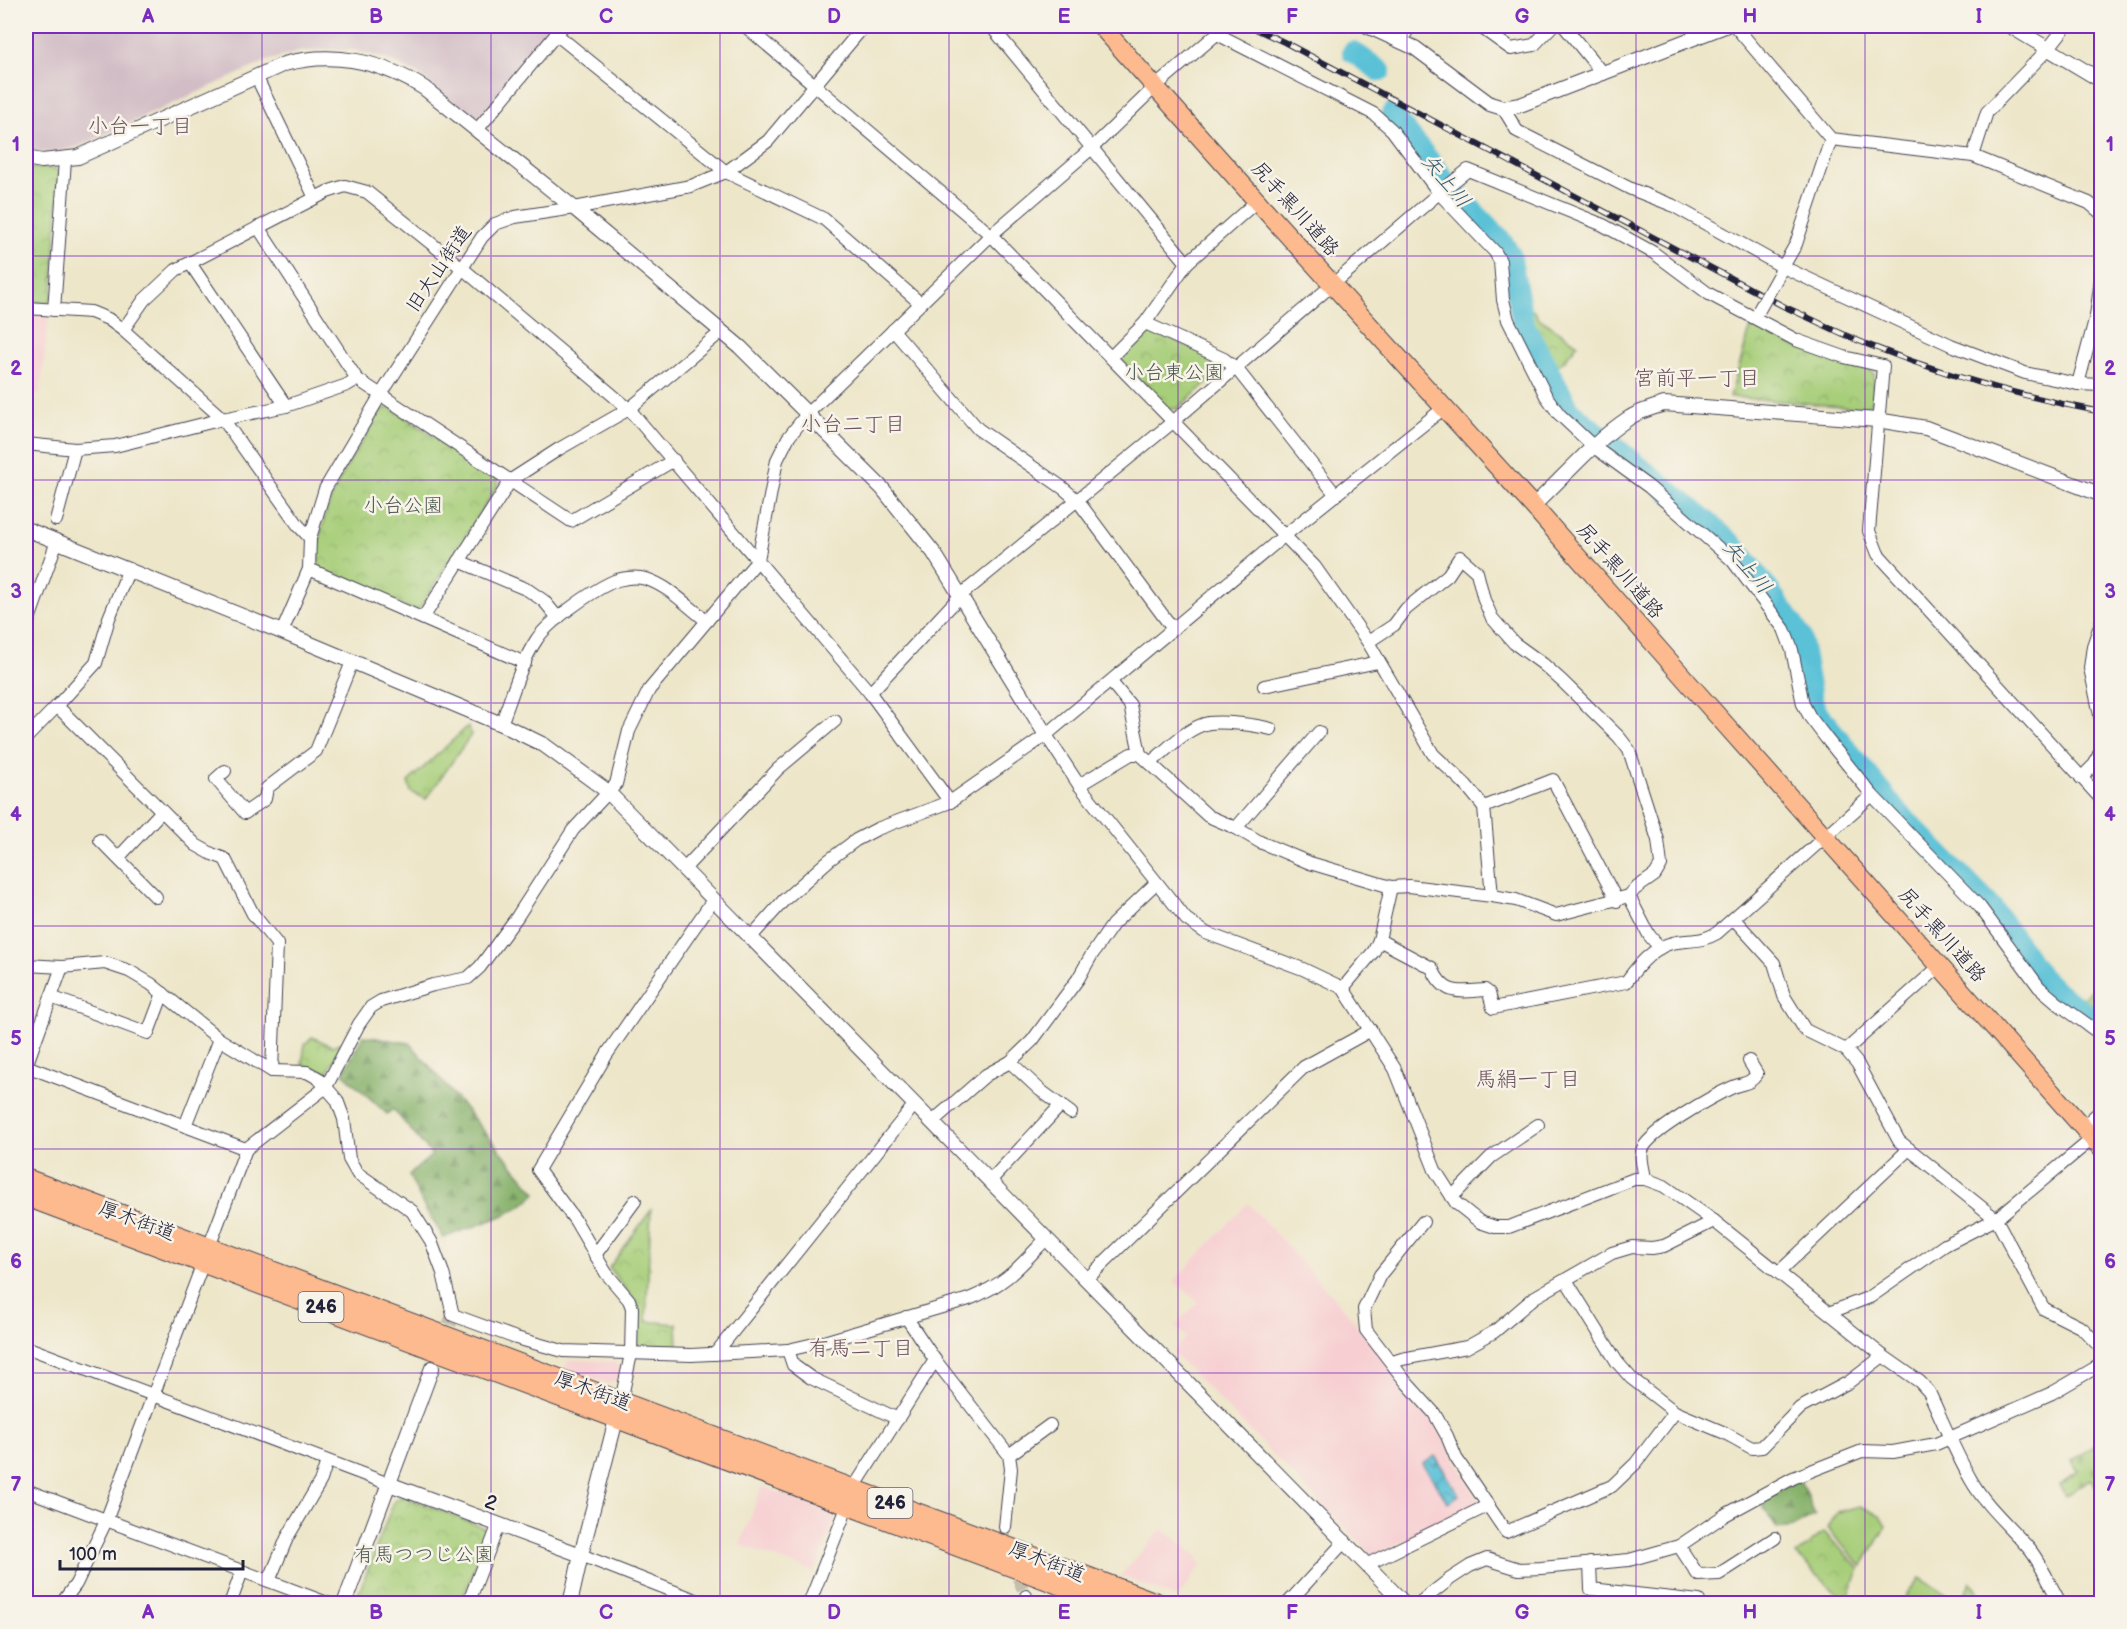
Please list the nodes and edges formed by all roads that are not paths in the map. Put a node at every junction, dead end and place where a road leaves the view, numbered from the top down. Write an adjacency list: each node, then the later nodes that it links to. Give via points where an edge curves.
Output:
1 (745, 26): 21 (street)
2 (864, 26): 21 (street, 旧大山街道)
3 (991, 26): 26 (street)
4 (1101, 26): 22 (main road, 尻手黒川道路)
5 (1367, 26): 16 (street)
6 (1411, 26): 16 (street)
7 (1479, 26): 8 (street, via 1511,49 1534,45)
8 (1552, 26)
9 (1564, 26): 18 (street)
10 (1725, 26): 18 (street)
11 (1735, 26): 25 (street)
12 (2010, 26): 17 (street)
13 (2066, 26): 17 (street)
14 (560, 30): 24 (street); 30 (street)
15 (1222, 30): 22 (street); 31 (street, via 1374,114)
16 (1400, 40): 23 (street, via 1490,104)
17 (2048, 48): 20 (street); 27 (street, via 1987,112)
18 (1603, 74): 23 (street)
19 (256, 76): 24 (street, via 305,58 330,57 379,66 424,88); 29 (street); 32 (street)
20 (2102, 81)
21 (816, 86): 30 (street, 旧大山街道, via 768,141); 37 (street)
22 (1156, 86): 26 (street); 33 (main road, 尻手黒川道路)
23 (1503, 108): 41 (street, via 1517,131 1631,189 1672,205)
24 (477, 130): 34 (street)
25 (1832, 139): 27 (street); 41 (street, via 1796,244)
26 (1093, 147): 37 (street); 39 (street)
27 (1972, 156): 35 (street, via 2089,202)
28 (26, 158): 29 (street)
29 (65, 160): 46 (street)
30 (726, 172): 34 (street, 旧大山街道, via 691,186); 44 (street, via 824,219)
31 (1446, 187): 43 (street); 47 (street, via 1468,170 1603,225 1654,254 1710,294); 66 (street, via 1500,261 1508,320 1531,367 1559,414)
32 (315, 198): 36 (street); 40 (street, via 345,186 367,192)
33 (1257, 201): 39 (street); 43 (main road, 尻手黒川道路)
34 (574, 208): 40 (street, 旧大山街道, via 533,213 495,224); 51 (street)
35 (2102, 214)
36 (258, 226): 38 (street); 54 (street)
37 (992, 235): 44 (street); 52 (street)
38 (190, 263): 49 (street, via 176,270 144,300); 58 (street)
39 (1187, 263): 48 (street)
40 (462, 268): 57 (street, 旧大山街道); 60 (street)
41 (1780, 272): 47 (street, bridge); 55 (street, via 2025,373)
42 (2102, 273): 55 (street, via 2096,316)
43 (1333, 285): 53 (street); 59 (main road, 尻手黒川道路)
44 (920, 303): 50 (street)
45 (26, 308): 46 (street)
46 (54, 310): 49 (street, via 92,312)
47 (1757, 314): 63 (street, via 1796,340 1883,366)
48 (1145, 323): 52 (street); 53 (street)
49 (123, 330): 62 (street)
50 (893, 330): 61 (street); 72 (street, via 978,429)
51 (721, 332): 60 (street); 61 (street)
52 (1111, 357): 64 (street)
53 (1236, 368): 64 (street); 70 (street)
54 (357, 379): 57 (street); 58 (street)
55 (2078, 384): 56 (street)
56 (2102, 385)
57 (381, 396): 69 (street); 77 (street, 旧大山街道, via 325,489)
58 (286, 406): 62 (street)
59 (1444, 408): 70 (street); 73 (main road, 尻手黒川道路)
60 (629, 409): 68 (street); 69 (street)
61 (807, 414): 79 (street, via 777,460); 83 (street, via 882,488 934,553)
62 (223, 419): 67 (street, via 115,446); 77 (street)
63 (1877, 420): 66 (street, via 1664,404 1631,416); 71 (street, via 1926,428); 110 (street, via 1869,531 1878,554)
64 (1174, 422): 72 (street); 76 (street)
65 (26, 444): 67 (street)
66 (1596, 446): 73 (street); 113 (street, via 1732,560 1784,629 1803,704 1810,717)
67 (75, 449): 74 (street)
68 (674, 460): 69 (street, via 571,521); 79 (street)
69 (511, 480): 80 (street)
70 (1336, 495): 76 (street)
71 (2102, 495)
72 (1078, 501): 83 (street); 89 (street)
73 (1533, 506): 119 (main road, 尻手黒川道路)
74 (56, 520)
75 (26, 529): 78 (street)
76 (1285, 535): 89 (street); 91 (street, via 1315,567)
77 (310, 538): 82 (street, 旧大山街道)
78 (57, 540): 81 (street); 88 (street)
79 (758, 560): 87 (street); 97 (street)
80 (459, 561): 84 (street); 85 (street, via 528,590)
81 (129, 569): 90 (street); 98 (street, via 96,663)
82 (309, 569): 84 (street); 90 (street)
83 (961, 595): 97 (street); 104 (street)
84 (423, 618): 94 (street)
85 (558, 618): 87 (street, via 610,582 628,578 662,586); 94 (street, via 536,640)
86 (2102, 620): 101 (street, via 2090,668)
87 (707, 621): 112 (street, via 649,690 629,731 616,784)
88 (26, 628)
89 (1173, 628): 95 (street)
90 (282, 632): 92 (street)
91 (1368, 642): 93 (street); 126 (street, via 1394,625 1406,609 1448,575 1460,557 1477,572 1492,618 1514,643 1563,682 1629,750 1658,840 1661,865 1655,875)
92 (352, 662): 100 (street); 109 (street, via 316,750 267,788 265,799 245,813 216,779)
93 (1378, 662): 96 (street); 116 (street, via 1433,754)
94 (525, 663): 100 (street)
95 (1111, 682): 104 (street); 107 (street, via 1130,705)
96 (1264, 686)
97 (870, 693): 115 (street)
98 (57, 706): 105 (street); 117 (street)
99 (835, 721): 122 (street, via 778,769)
100 (501, 724): 112 (street, via 553,751)
101 (2102, 724)
102 (1271, 729): 108 (street, via 1209,723 1190,732)
103 (1319, 732): 118 (street)
104 (1046, 735): 111 (street); 115 (street)
105 (26, 738)
106 (2102, 747): 110 (street, via 2095,764)
107 (1140, 754): 108 (street); 111 (street, via 1131,754)
108 (1150, 763): 118 (street, via 1208,816)
109 (225, 771)
110 (2081, 778): 114 (street)
111 (1079, 785): 123 (street)
112 (609, 792): 122 (street); 148 (street, via 573,830 480,967 468,978 432,985 371,1007)
113 (1872, 795): 119 (street); 141 (street, via 1980,907 2039,987)
114 (2102, 800)
115 (950, 802): 131 (street, via 856,840 784,900)
116 (1484, 807): 125 (street); 129 (street, via 1553,780)
117 (162, 811): 121 (street); 147 (street, via 196,845 225,859 253,914 277,944)
118 (1236, 828): 124 (street, via 1310,863)
119 (1825, 838): 130 (street); 135 (main road, 尻手黒川道路)
120 (100, 840): 121 (street)
121 (118, 858): 127 (street)
122 (684, 869): 128 (street)
123 (1156, 883): 137 (street, via 1186,919 1206,933); 145 (street, via 1113,924 1032,1041)
124 (1391, 886): 125 (street); 132 (street)
125 (1492, 896): 129 (street, via 1556,915)
126 (1629, 896): 129 (street); 133 (street)
127 (156, 897)
128 (713, 900): 131 (street); 170 (street, via 606,1054 538,1170)
129 (1617, 901)
130 (1734, 920): 133 (street, via 1706,939); 143 (street, via 1774,963 1784,996 1804,1030)
131 (751, 937): 149 (street)
132 (1379, 940): 133 (street, via 1432,968 1454,992 1485,990 1493,1008 1626,982); 137 (street)
133 (1660, 948)
134 (26, 965): 136 (street)
135 (1940, 966): 143 (street); 156 (main road, 尻手黒川道路)
136 (62, 967): 138 (street, via 105,963 129,971); 139 (street)
137 (1343, 988): 140 (street)
138 (164, 993): 139 (street, via 148,1033); 142 (street)
139 (51, 997): 146 (street)
140 (1371, 1030): 163 (street, via 1395,1069 1435,1170); 172 (street, via 1304,1067)
141 (2102, 1035)
142 (219, 1039): 147 (street); 155 (street)
143 (1846, 1050): 158 (street, via 1899,1141)
144 (1749, 1060): 160 (street, via 1758,1074 1751,1082 1690,1109 1647,1141 1642,1151)
145 (1010, 1062): 150 (street); 153 (street, via 986,1075)
146 (26, 1066): 155 (street)
147 (272, 1071): 148 (street, via 306,1072)
148 (326, 1087): 157 (street); 179 (street, via 337,1100 344,1119 349,1159 357,1173 412,1211 431,1241 453,1315 563,1351)
149 (915, 1104): 153 (street); 180 (street)
150 (1061, 1105): 152 (street); 161 (street)
151 (2102, 1111): 156 (street)
152 (1071, 1113)
153 (932, 1122): 161 (street)
154 (1538, 1125): 163 (street, via 1491,1157)
155 (185, 1126): 157 (street)
156 (2092, 1139): 165 (street)
157 (246, 1149): 169 (street)
158 (1909, 1149): 165 (street); 171 (street)
159 (26, 1179): 169 (highway, 厚木街道 / 246)
160 (1645, 1179): 163 (street, via 1634,1179 1509,1227 1480,1222); 166 (street, via 1664,1186)
161 (990, 1181): 168 (street)
162 (26, 1196): 169 (highway, 厚木街道 / 246)
163 (1452, 1197)
164 (635, 1201): 170 (street)
165 (1996, 1219): 174 (street, via 1945,1245 1870,1297); 177 (street, via 2044,1309 2082,1328)
166 (1714, 1221): 171 (street); 173 (street, via 1664,1246 1632,1247 1612,1254)
167 (1424, 1222): 183 (street, via 1380,1275 1364,1309 1366,1330)
168 (1046, 1239): 172 (street); 175 (street, via 991,1290)
169 (206, 1255): 186 (street); 187 (highway, 厚木街道 / 246)
170 (596, 1255): 179 (street, via 632,1308)
171 (1779, 1272): 174 (street)
172 (1087, 1279): 202 (street)
173 (1566, 1280): 183 (street, via 1535,1297 1494,1332 1467,1347); 188 (street, via 1617,1362)
174 (1831, 1312): 181 (street)
175 (906, 1317): 178 (street); 182 (street)
176 (26, 1347): 186 (street)
177 (2102, 1349)
178 (788, 1350): 180 (street); 189 (street, via 793,1365 811,1378)
179 (631, 1354): 180 (street); 187 (street)
180 (715, 1354)
181 (1883, 1356): 188 (street, via 1849,1382 1800,1408 1762,1446 1752,1448 1725,1432); 191 (street, via 1929,1392)
182 (935, 1360): 189 (street); 192 (street)
183 (1393, 1362): 197 (street, via 1434,1413 1456,1458)
184 (2102, 1364): 191 (street, via 2052,1393)
185 (432, 1368): 194 (street)
186 (152, 1395): 193 (street); 198 (street)
187 (619, 1410): 196 (highway, 厚木街道 / 246); 204 (street)
188 (1675, 1412): 197 (street, via 1636,1463 1612,1486 1506,1532)
189 (898, 1419): 196 (street)
190 (1050, 1425): 192 (street)
191 (1950, 1437): 203 (street, via 1936,1444 1893,1452 1862,1451 1792,1478); 223 (street, via 1971,1481 1990,1509 2032,1553)
192 (1009, 1455): 200 (street)
193 (327, 1461): 194 (street); 208 (street, via 321,1480 287,1538)
194 (389, 1484): 199 (street, 2); 213 (street)
195 (26, 1490): 198 (street)
196 (850, 1497): 217 (street); 218 (highway, 厚木街道 / 246); 219 (highway, 厚木街道 / 246)
197 (1489, 1504): 206 (street)
198 (106, 1521): 207 (street); 210 (street, via 76,1584)
199 (498, 1526): 204 (street, 2); 214 (street)
200 (1005, 1527)
201 (1775, 1538): 203 (street, via 1719,1574 1698,1575)
202 (1345, 1541): 206 (street); 220 (street)
203 (1679, 1546): 205 (street, via 1629,1560)
204 (580, 1555): 215 (street); 216 (street)
205 (1590, 1563): 209 (street, via 1591,1589); 222 (street, via 1519,1569 1487,1559 1450,1579)
206 (1368, 1564): 221 (street)
207 (242, 1571): 208 (street); 211 (street)
208 (270, 1581): 212 (street)
209 (1699, 1601)
210 (61, 1604)
211 (230, 1604)
212 (330, 1604)
213 (344, 1604)
214 (468, 1604)
215 (570, 1604)
216 (706, 1604)
217 (809, 1604)
218 (1112, 1604)
219 (1159, 1604)
220 (1287, 1604)
221 (1405, 1604)
222 (1418, 1604)
223 (2061, 1604)

